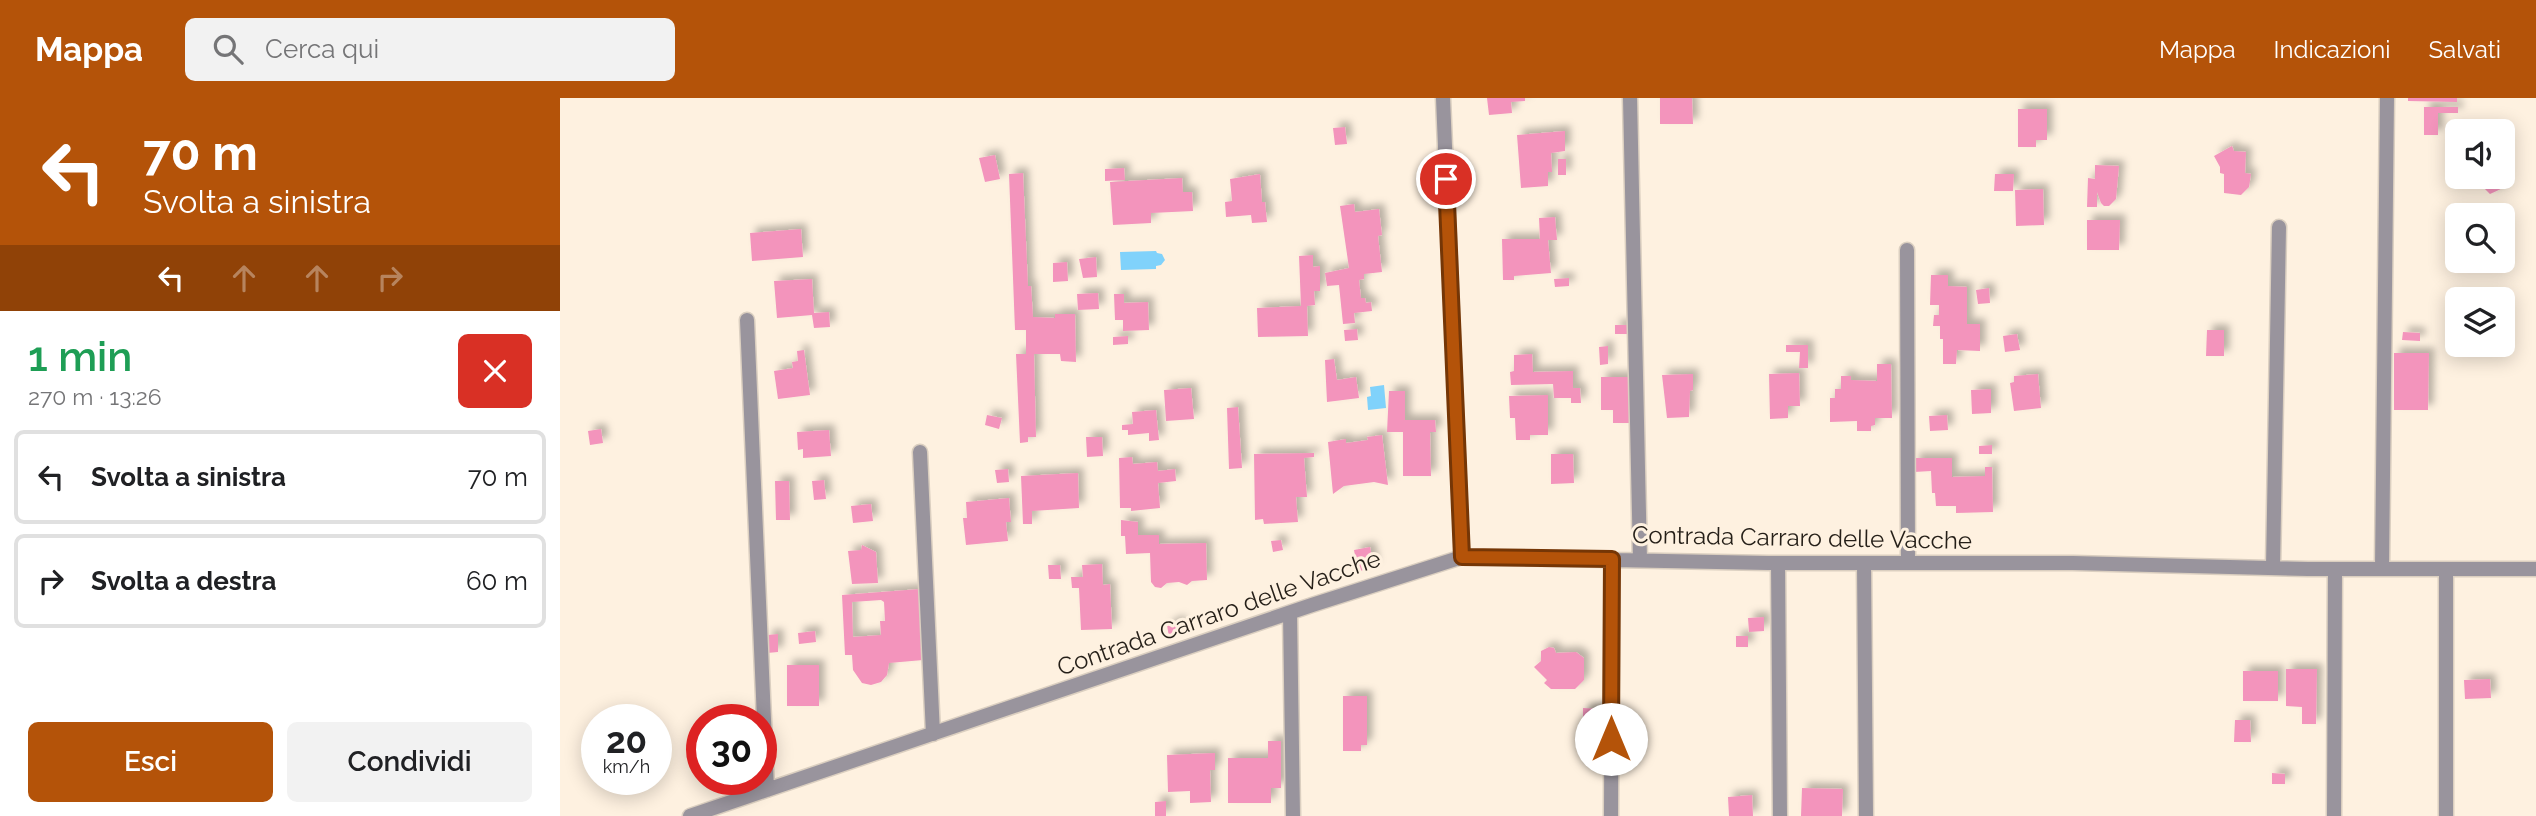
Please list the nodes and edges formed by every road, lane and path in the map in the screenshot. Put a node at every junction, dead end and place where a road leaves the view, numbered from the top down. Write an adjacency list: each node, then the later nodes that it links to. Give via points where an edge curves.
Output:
1 (1443, 98): 8 (street)
2 (1630, 98): 10 (street)
3 (2387, 98): 16 (street)
4 (2279, 226): 14 (street)
5 (1907, 250): 13 (street)
6 (747, 320): 20 (street)
7 (920, 452): 21 (street)
8 (1462, 557): 9 (street, Contrada Carraro delle Vacche); 19 (street, Contrada Carraro delle Vacche)
9 (1612, 559): 10 (street, Contrada Carraro delle Vacche); 26 (street)
10 (1640, 560): 11 (street, Contrada Carraro delle Vacche)
11 (1778, 563): 12 (street, Contrada Carraro delle Vacche); 27 (street)
12 (1864, 563): 13 (street, Contrada Carraro delle Vacche); 28 (street)
13 (1908, 563): 14 (street, Contrada Carraro delle Vacche)
14 (2273, 568): 15 (street, Contrada Carraro delle Vacche)
15 (2335, 569): 16 (street, Contrada Carraro delle Vacche); 29 (street)
16 (2382, 569): 17 (street, Contrada Carraro delle Vacche)
17 (2446, 569): 18 (street, Contrada Carraro delle Vacche); 30 (street)
18 (2536, 569)
19 (1290, 613): 21 (street, Contrada Carraro delle Vacche); 25 (street)
20 (763, 704)
21 (933, 734): 22 (street, Contrada Carraro delle Vacche)
22 (777, 787)
23 (752, 795): 24 (street, Contrada Carraro delle Vacche)
24 (690, 816)
25 (1293, 816)
26 (1611, 816)
27 (1780, 816)
28 (1866, 816)
29 (2334, 816)
30 (2446, 816)

